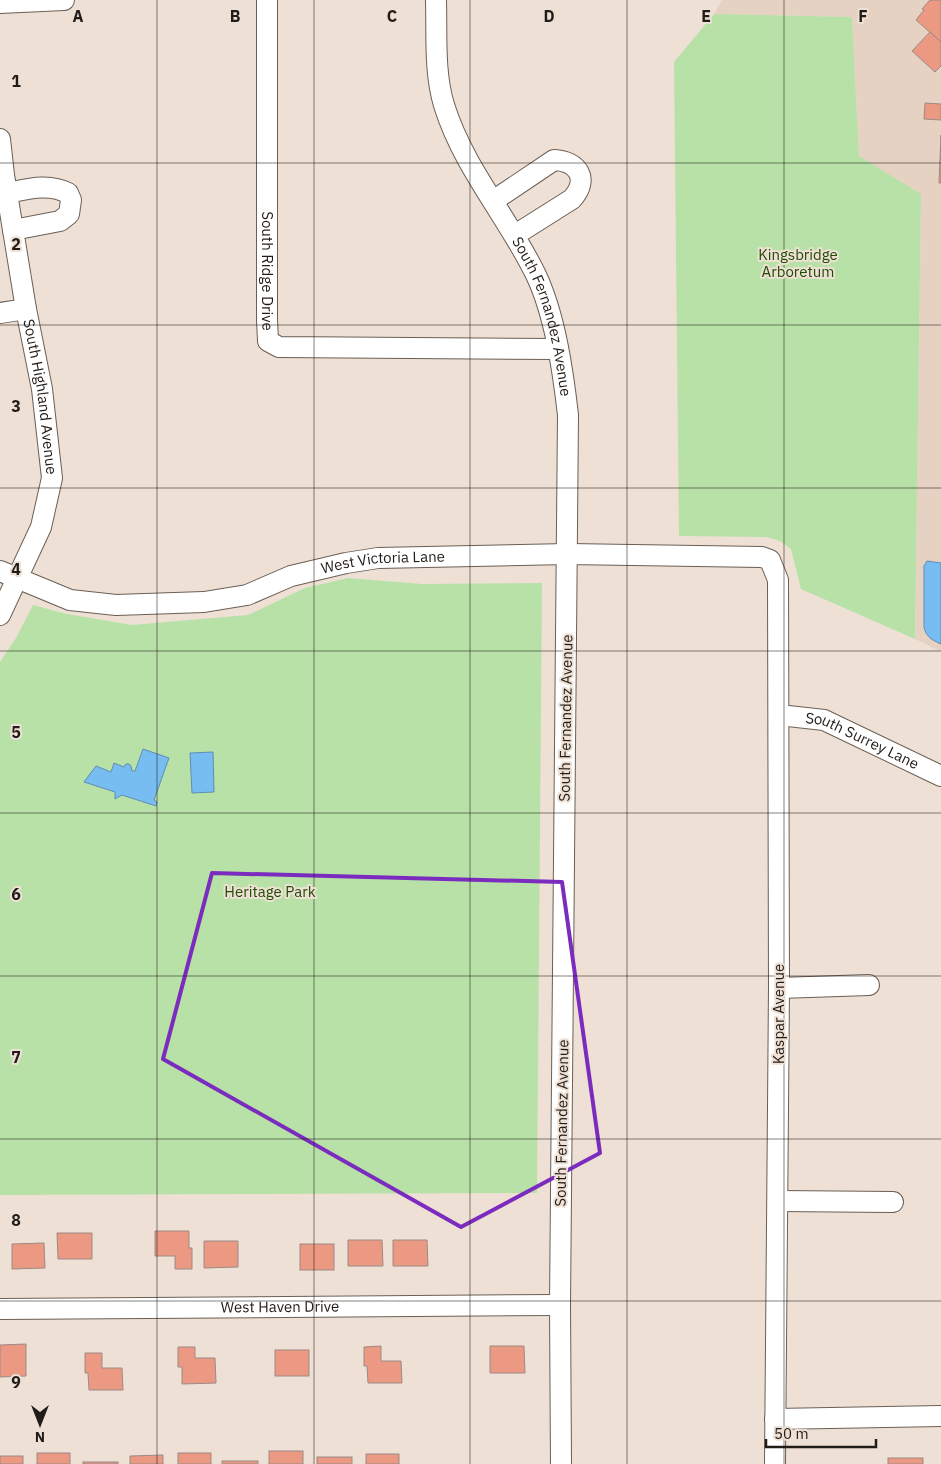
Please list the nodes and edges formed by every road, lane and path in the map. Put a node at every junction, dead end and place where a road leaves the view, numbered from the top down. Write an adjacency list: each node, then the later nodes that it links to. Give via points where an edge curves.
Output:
1 (64, 0): 4 (street)
2 (267, 0): 12 (street, South Ridge Drive, via 268,341 279,348)
3 (436, 0): 7 (street, South Fernandez Avenue, via 437,66 444,104 458,144)
4 (0, 3)
5 (0, 139): 6 (street, South Highland Avenue)
6 (7, 193): 8 (street, South Highland Avenue); 8 (street, via 42,186 60,188 68,193 71,200 69,214 60,221)
7 (493, 201): 9 (street, South Fernandez Avenue); 9 (street, via 554,160 565,161 579,172 581,182 572,199)
8 (13, 230): 10 (street, South Highland Avenue)
9 (515, 236): 12 (street, South Fernandez Avenue, via 537,276)
10 (26, 309): 11 (street); 15 (street, South Highland Avenue, via 42,389 52,478 42,527)
11 (0, 313)
12 (558, 349): 13 (street, South Fernandez Avenue, via 568,415)
13 (568, 554): 14 (street, West Victoria Lane, via 762,557 770,560); 15 (street, West Victoria Lane, via 378,558 292,576 247,595 204,602 116,605 70,600); 23 (street, South Fernandez Avenue)
14 (773, 566): 17 (street, Kaspar Avenue, via 778,580)
15 (9, 575): 16 (street, South Highland Avenue)
16 (0, 615)
17 (779, 715): 18 (street, South Surrey Lane, via 824,720); 20 (street, Kaspar Avenue)
18 (941, 776)
19 (869, 985): 20 (street)
20 (779, 988): 21 (street, Kaspar Avenue)
21 (778, 1201): 22 (street); 26 (street, Kaspar Avenue)
22 (893, 1202)
23 (560, 1305): 24 (street, West Haven Drive); 27 (street, South Fernandez Avenue)
24 (0, 1309)
25 (941, 1416): 26 (street)
26 (775, 1419): 28 (street, Kaspar Avenue)
27 (561, 1464)
28 (775, 1464)

